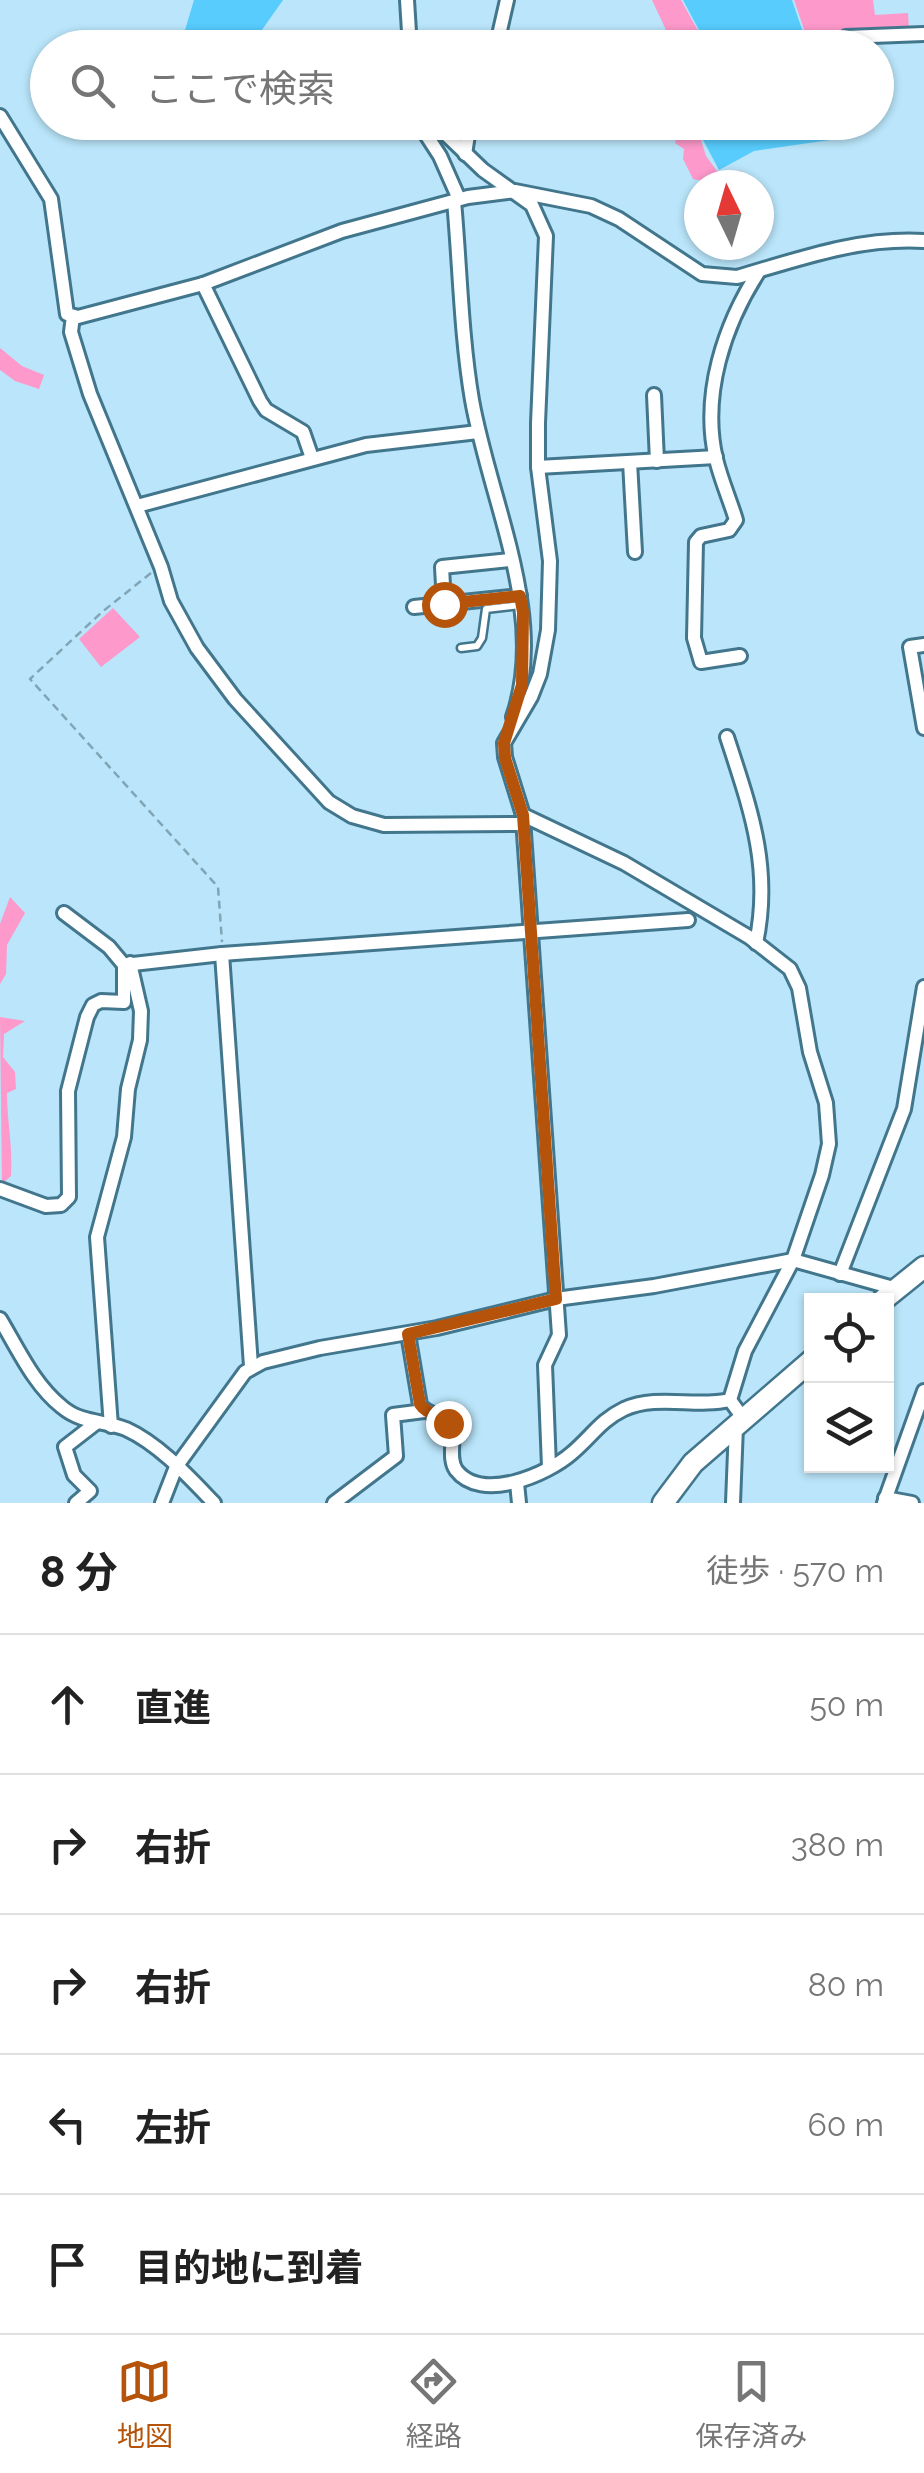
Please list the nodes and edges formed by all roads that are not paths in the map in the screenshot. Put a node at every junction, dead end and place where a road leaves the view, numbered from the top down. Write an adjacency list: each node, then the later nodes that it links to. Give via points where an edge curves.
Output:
1 (407, 0): 3 (street)
2 (506, 0): 4 (street)
3 (409, 30)
4 (500, 30)
5 (924, 34): 6 (street)
6 (894, 36)
7 (0, 116): 17 (street, via 52,199)
8 (430, 140): 13 (street)
9 (450, 140): 11 (street)
10 (467, 140): 11 (street)
11 (464, 154): 12 (street)
12 (515, 191): 13 (street); 15 (street, via 606,212 702,274); 24 (street, via 532,205 546,236)
13 (456, 200): 16 (street, via 342,232); 19 (street)
14 (924, 241): 15 (street, via 844,246)
15 (759, 270): 20 (street, via 742,297 713,380)
16 (202, 284): 17 (street); 21 (street, via 260,402 303,432)
17 (73, 316): 25 (street, via 85,379)
18 (654, 395): 22 (street)
19 (478, 432): 21 (street); 27 (street)
20 (716, 457): 22 (street); 33 (street, via 736,520 729,530 696,542 694,638 701,662)
21 (312, 458): 25 (street)
22 (657, 460): 23 (street)
23 (630, 462): 24 (street); 26 (street)
24 (538, 467): 36 (street, via 550,561 548,630 540,674)
25 (137, 506): 37 (street, via 182,623 215,674 329,802 384,825)
26 (635, 552)
27 (510, 560): 28 (street); 29 (street, via 442,567)
28 (521, 601): 29 (street); 32 (lane, via 486,610 477,646); 36 (street, via 522,685)
29 (444, 604): 30 (street)
30 (414, 606)
31 (924, 645): 34 (street, via 910,648)
32 (461, 648)
33 (740, 656)
34 (924, 728)
35 (727, 736): 41 (street, via 759,841 762,916)
36 (504, 743): 37 (street)
37 (523, 819): 40 (street); 41 (street, via 624,863)
38 (64, 913): 43 (street)
39 (688, 920): 40 (street)
40 (529, 932): 42 (street); 50 (street)
41 (756, 942): 46 (street, via 790,969 799,988 830,1124 822,1175)
42 (222, 954): 43 (street); 53 (street)
43 (127, 964): 45 (street, via 124,1002 102,1001 86,1017 68,1091 69,1197 46,1206); 59 (street, via 141,1011 140,1040 124,1137 96,1237)
44 (924, 987): 48 (street, via 904,1109)
45 (0, 1189)
46 (793, 1260): 48 (street); 50 (street); 56 (street, via 745,1352)
47 (924, 1266): 49 (main road)
48 (840, 1274): 49 (street)
49 (902, 1291)
50 (556, 1299): 52 (street); 61 (street, via 559,1334 544,1365)
51 (0, 1319): 59 (street, via 62,1408)
52 (408, 1334): 53 (street); 57 (street)
53 (251, 1366): 60 (street)
54 (804, 1367): 58 (main road)
55 (924, 1391): 63 (street)
56 (730, 1400): 58 (street); 61 (street, via 629,1407)
57 (424, 1411): 62 (street, via 448,1423 452,1459 466,1478 491,1488); 67 (street, via 393,1415 396,1456)
58 (740, 1421): 69 (main road, via 693,1463); 70 (street)
59 (104, 1424): 60 (street, via 124,1428); 64 (street, via 65,1446 74,1475 90,1491)
60 (176, 1467): 65 (street); 66 (street)
61 (548, 1467): 62 (street)
62 (517, 1483): 68 (street)
63 (884, 1500): 71 (street)
64 (76, 1503)
65 (162, 1503)
66 (214, 1503)
67 (334, 1503)
68 (519, 1503)
69 (663, 1503)
70 (733, 1503)
71 (912, 1503)

